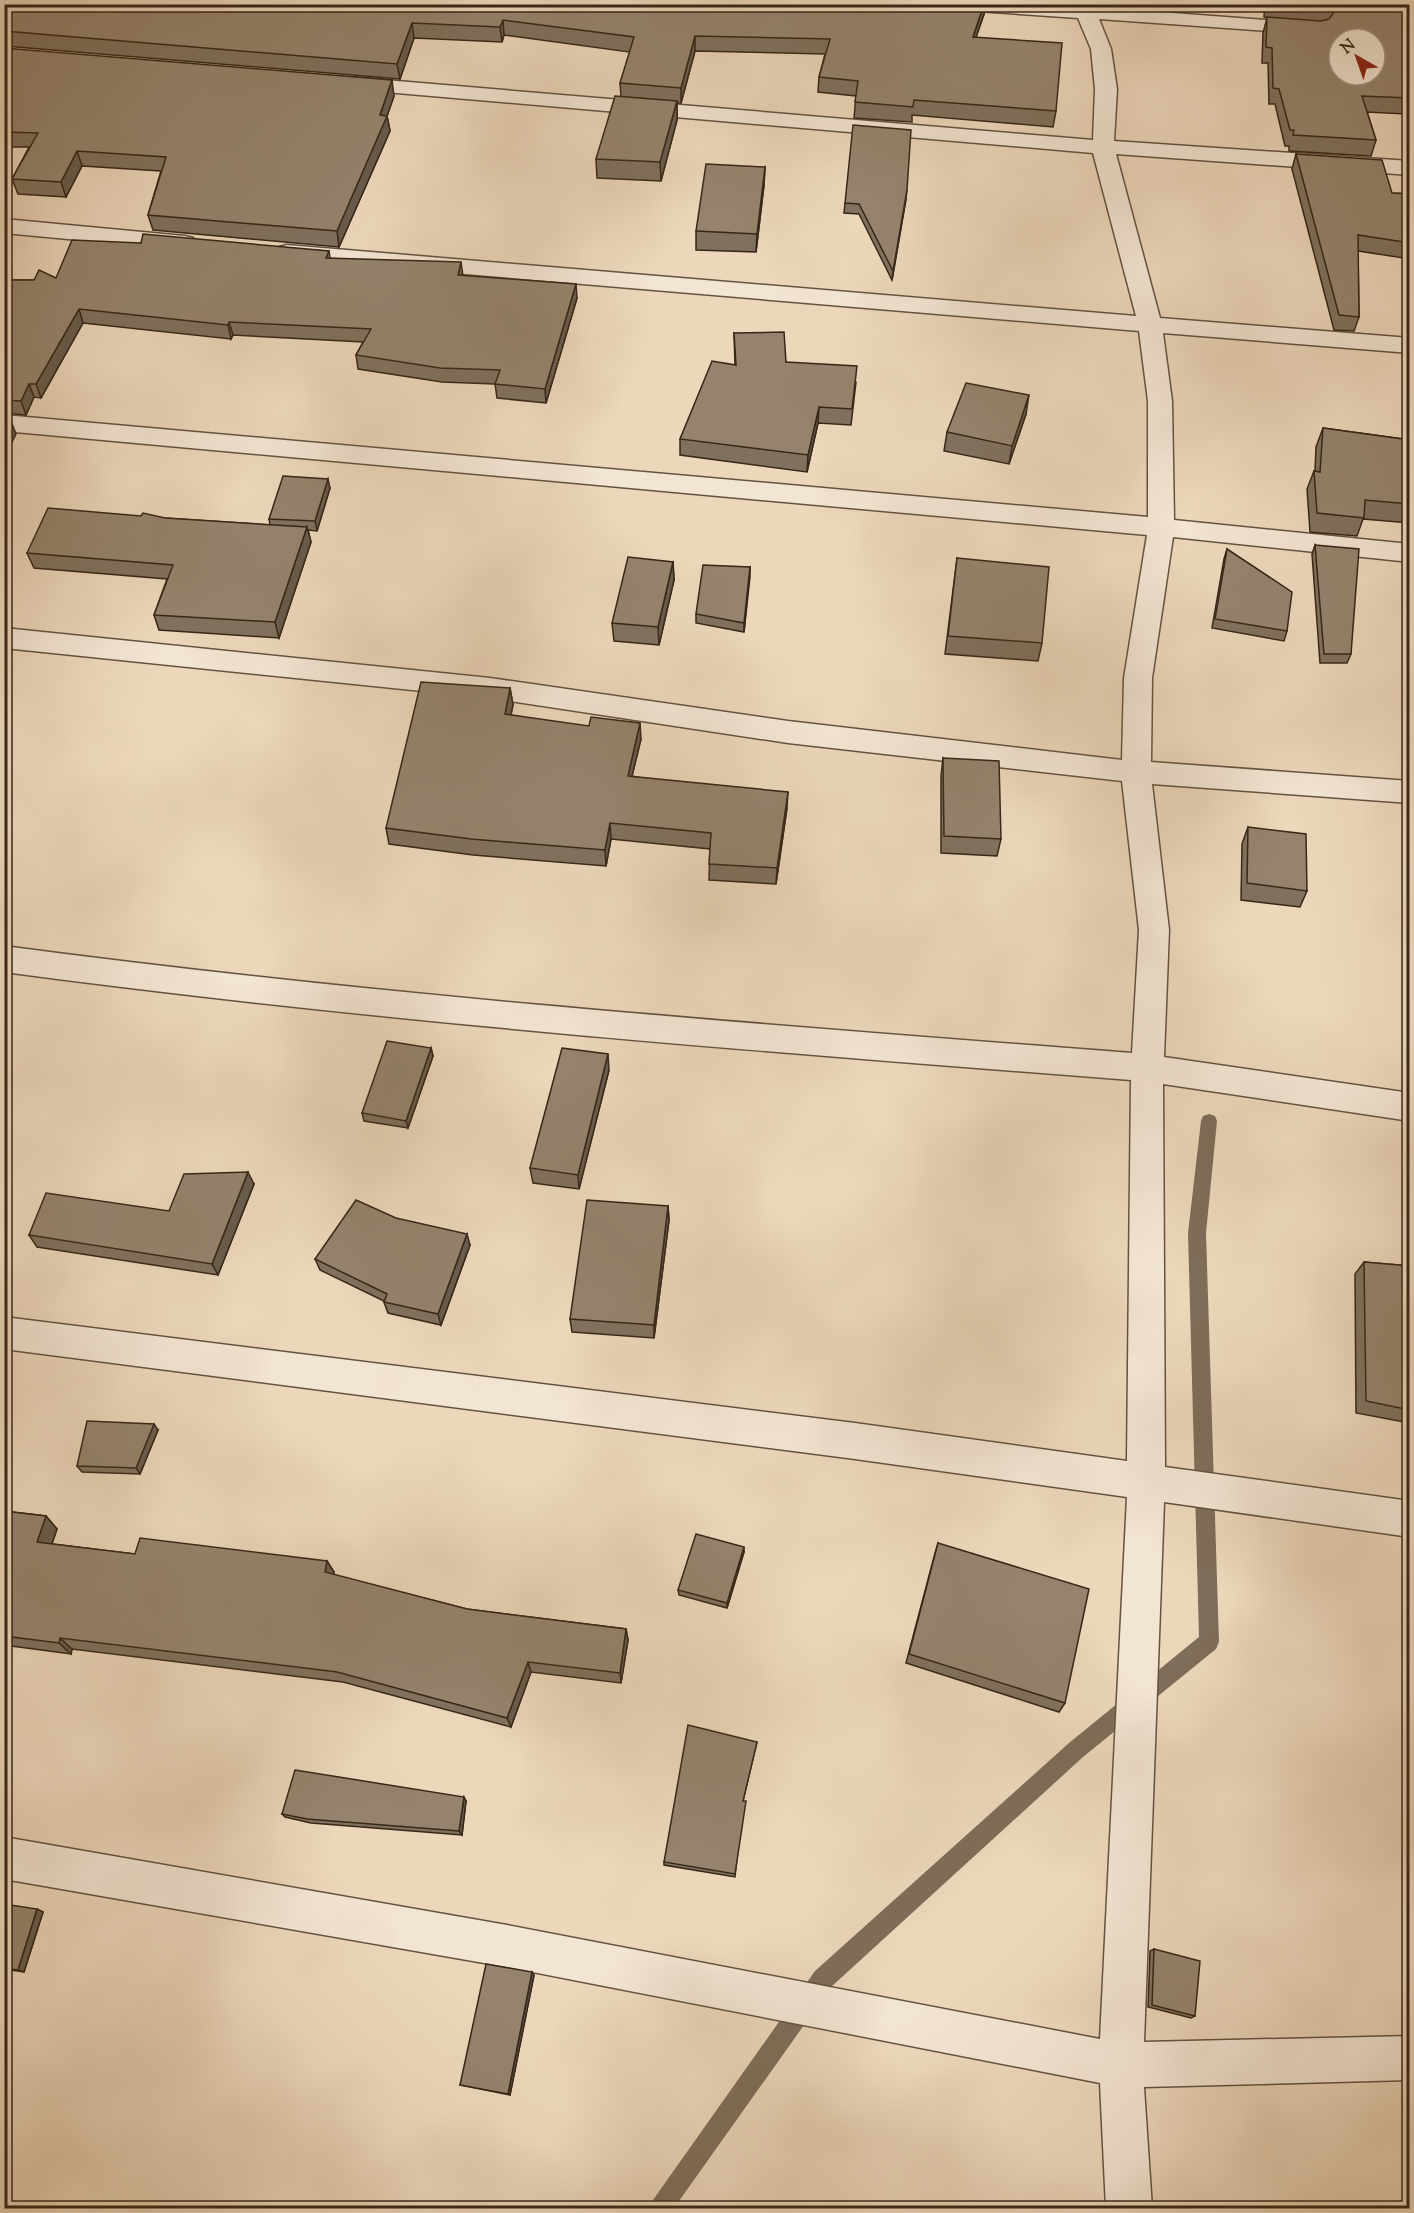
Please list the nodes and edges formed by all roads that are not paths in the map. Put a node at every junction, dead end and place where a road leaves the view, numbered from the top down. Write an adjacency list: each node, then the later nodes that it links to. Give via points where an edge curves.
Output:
1 (963, 4): 2 (street)
2 (1084, 9): 3 (street); 5 (street, via 1101,49 1106,89)
3 (1317, 28)
4 (330, 81): 5 (street)
5 (1103, 147): 6 (street); 10 (street)
6 (1410, 168)
7 (4, 226): 8 (street)
8 (201, 245)
9 (261, 250): 10 (street)
10 (1150, 325): 11 (street); 13 (street, via 1160,401)
11 (1410, 346)
12 (4, 423): 13 (street)
13 (1161, 527): 14 (street); 16 (street, via 1138,678)
14 (1410, 553)
15 (4, 638): 16 (street, via 490,688 788,732)
16 (1136, 772): 17 (street); 19 (street, via 1155,930)
17 (1410, 792)
18 (4, 959): 19 (street, via 160,980 584,1024)
19 (1147, 1068): 20 (street); 22 (street)
20 (1410, 1107)
21 (4, 1333): 22 (street, via 855,1441)
22 (1146, 1482): 23 (street); 26 (street)
23 (1410, 1519)
24 (4, 1857): 26 (street, via 507,1946)
25 (1410, 2058): 26 (street)
26 (1121, 2065): 27 (street)
27 (1129, 2208)

